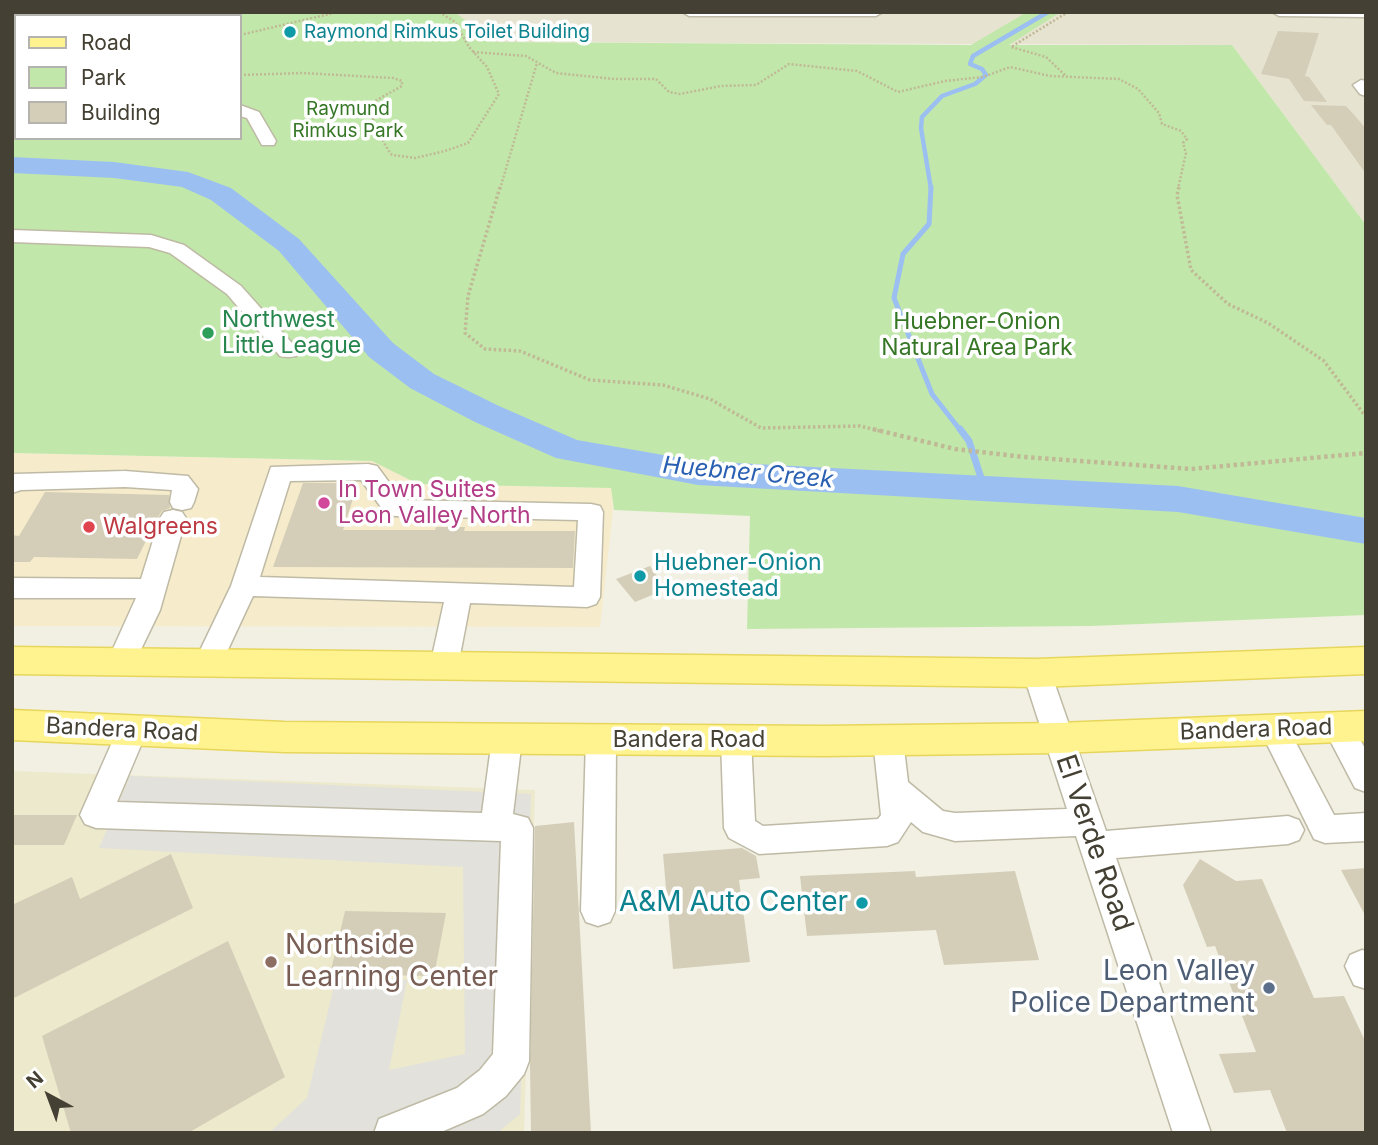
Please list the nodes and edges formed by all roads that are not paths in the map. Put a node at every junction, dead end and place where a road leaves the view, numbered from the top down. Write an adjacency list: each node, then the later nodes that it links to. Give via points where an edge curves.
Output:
1 (689, 12): 2 (street)
2 (876, 12)
3 (1280, 13): 4 (street)
4 (1366, 13)
5 (242, 111): 6 (lane, via 253,115)
6 (268, 141)
7 (12, 236): 8 (lane, via 151,241 177,248 234,290)
8 (288, 351)
9 (13, 483): 12 (street, via 179,482 186,489)
10 (244, 586): 13 (street); 13 (street, via 280,473 368,472 395,508 591,512 587,597); 17 (street)
11 (12, 588): 12 (street)
12 (152, 589): 16 (street)
13 (459, 593): 18 (street)
14 (12, 660): 16 (main road)
15 (1366, 660): 19 (main road)
16 (121, 662): 17 (main road)
17 (208, 663): 18 (main road)
18 (444, 666): 19 (main road)
19 (1037, 673): 24 (street, El Verde Road)
20 (12, 725): 23 (main road, Bandera Road)
21 (1352, 726): 22 (main road, Bandera Road); 29 (street)
22 (1275, 730): 24 (main road, Bandera Road); 31 (street, via 1325,829)
23 (131, 731): 25 (main road, Bandera Road); 32 (street, via 96,815)
24 (1058, 737): 28 (main road, Bandera Road); 34 (street, El Verde Road)
25 (507, 738): 26 (main road, Bandera Road); 32 (street)
26 (601, 739): 27 (main road, Bandera Road); 35 (street)
27 (736, 740): 28 (main road, Bandera Road); 30 (street, via 740,828 759,840 887,832 897,818)
28 (888, 740): 30 (street)
29 (1366, 779)
30 (893, 788): 34 (street, via 934,822 956,828)
31 (1366, 827)
32 (496, 828): 36 (street, via 517,828 511,1061 470,1101)
33 (1288, 830): 34 (street)
34 (1091, 834): 37 (street, El Verde Road)
35 (598, 911)
36 (393, 1133)
37 (1192, 1133)

